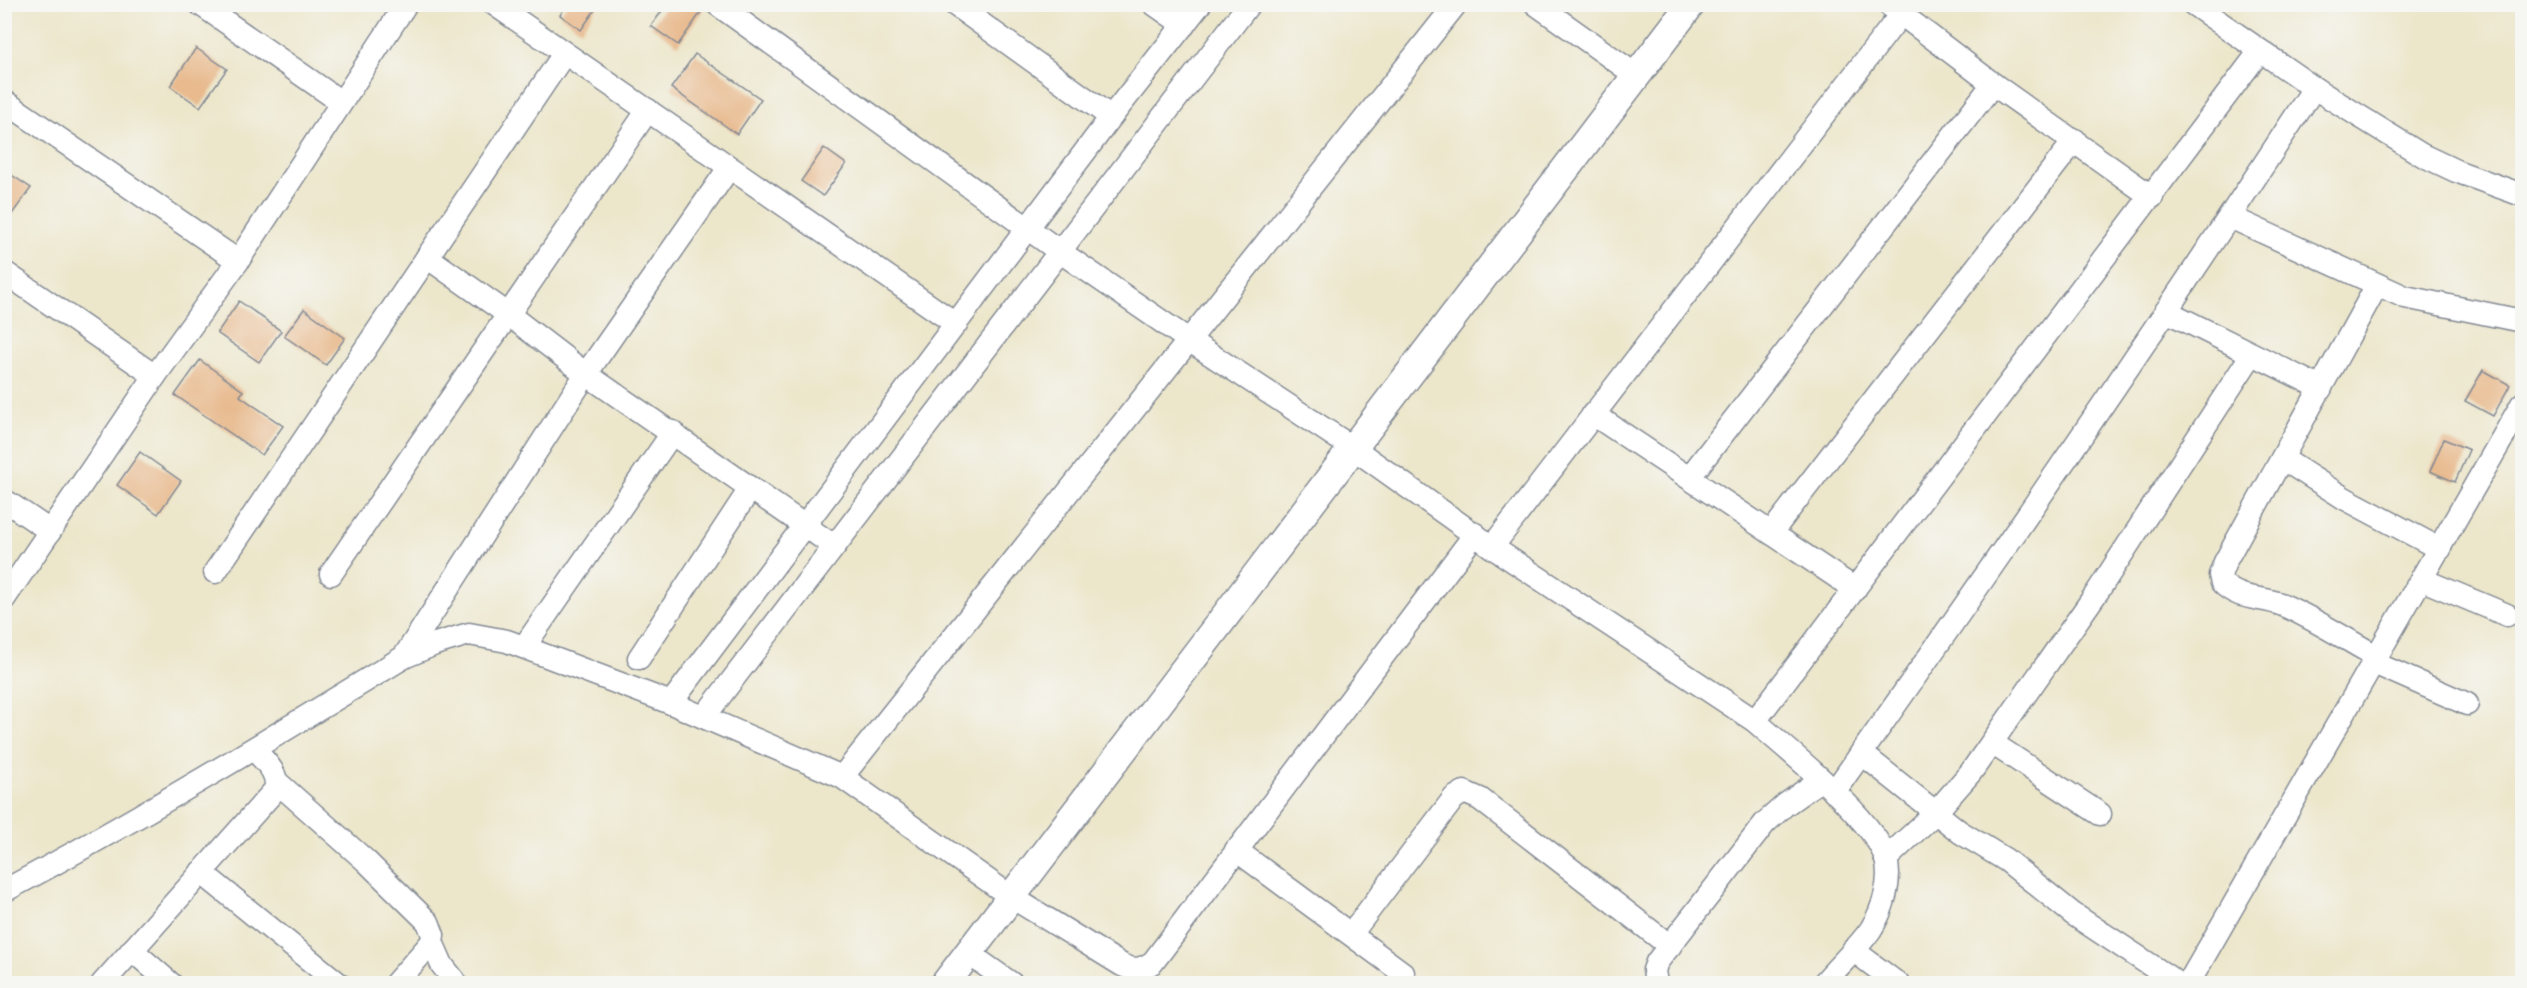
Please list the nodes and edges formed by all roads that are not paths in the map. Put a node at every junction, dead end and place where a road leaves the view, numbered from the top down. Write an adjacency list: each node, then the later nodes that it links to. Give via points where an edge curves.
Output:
1 (200, 4): 14 (street)
2 (406, 4): 22 (street)
3 (494, 4): 17 (street)
4 (717, 4): 30 (street)
5 (954, 4): 24 (street)
6 (1154, 4): 15 (street)
7 (1200, 4): 15 (street)
8 (1249, 4): 31 (street)
9 (1456, 4): 40 (street)
10 (1536, 4): 18 (street)
11 (1691, 4): 18 (street)
12 (2193, 4): 16 (street)
13 (1894, 9): 19 (street); 46 (street)
14 (226, 12): 22 (street)
15 (1184, 25): 24 (street)
16 (2260, 51): 20 (street); 28 (street)
17 (564, 54): 23 (street); 32 (street)
18 (1637, 76): 48 (street)
19 (1993, 84): 25 (street); 50 (street)
20 (2314, 88): 27 (street, via 2422,155); 29 (street)
21 (4, 101): 33 (street)
22 (341, 102): 33 (street)
23 (648, 110): 26 (street); 37 (street)
24 (1111, 117): 30 (street)
25 (2075, 140): 28 (street); 55 (street)
26 (729, 168): 39 (street); 42 (street)
27 (2523, 195)
28 (2152, 196): 62 (street)
29 (2230, 217): 35 (street); 36 (street)
30 (1029, 228): 31 (street); 39 (street)
31 (1059, 251): 40 (street); 57 (street)
32 (427, 257): 37 (street); 59 (street)
33 (238, 261): 43 (street)
34 (4, 272): 43 (street)
35 (2377, 285): 38 (street, via 2405,297); 44 (street)
36 (2166, 311): 41 (street); 75 (street)
37 (509, 315): 42 (street); 60 (street)
38 (2523, 321)
39 (956, 324): 53 (street)
40 (1190, 341): 48 (street); 76 (street)
41 (2252, 354): 44 (street); 73 (street, via 2098,591)
42 (586, 374): 47 (street); 66 (street)
43 (155, 376): 54 (street)
44 (2321, 388): 49 (street)
45 (2523, 404): 58 (street)
46 (1593, 414): 50 (street); 56 (street)
47 (673, 432): 51 (street); 65 (street)
48 (1353, 448): 56 (street); 85 (street)
49 (2283, 459): 58 (street, via 2344,498); 68 (street, via 2225,562 2220,575 2222,584 2248,599 2282,605)
50 (1689, 478): 55 (street)
51 (750, 489): 53 (street); 67 (street)
52 (4, 500): 54 (street)
53 (805, 525): 57 (street); 69 (street)
54 (50, 531): 63 (street)
55 (1771, 533): 62 (street)
56 (1483, 540): 72 (street); 81 (street)
57 (834, 546): 71 (street)
58 (2440, 549): 61 (street)
59 (215, 572)
60 (332, 574)
61 (2423, 580): 64 (street); 68 (street)
62 (1855, 589): 72 (street)
63 (4, 599)
64 (2507, 615)
65 (524, 647): 66 (street, via 469,634); 69 (street)
66 (404, 657): 74 (street)
67 (639, 658)
68 (2376, 660): 70 (street); 105 (street)
69 (671, 703): 71 (street)
70 (2467, 704)
71 (704, 717): 76 (street)
72 (1755, 721): 78 (street)
73 (1992, 743): 79 (street); 80 (street)
74 (254, 749): 77 (street); 84 (street, via 108,836)
75 (1861, 753): 78 (street); 79 (street)
76 (842, 777): 85 (street)
77 (277, 782): 83 (street, via 270,796); 87 (street, via 428,922)
78 (1827, 786): 82 (street, via 1876,839); 88 (street, via 1785,805 1765,824)
79 (1936, 812): 82 (street); 104 (street, via 2006,860 2073,914)
80 (2100, 814)
81 (1236, 850): 86 (street); 93 (street, via 1153,962)
82 (1886, 859): 90 (street, via 1887,886 1881,909 1871,929)
83 (201, 872): 89 (street); 96 (street)
84 (4, 891)
85 (1010, 896): 91 (street); 93 (street)
86 (1351, 934): 88 (street, via 1454,798 1464,792 1480,799); 92 (street)
87 (432, 942): 97 (street); 98 (street, via 442,965)
88 (1670, 946): 101 (street, via 1654,970)
89 (132, 950): 94 (street); 95 (street)
90 (1853, 950): 102 (street); 103 (street)
91 (968, 953): 99 (street); 100 (street)
92 (1403, 973)
93 (1138, 976)
94 (102, 984)
95 (171, 984)
96 (339, 984)
97 (395, 984)
98 (457, 984)
99 (945, 984)
100 (1012, 984)
101 (1656, 984)
102 (1823, 984)
103 (1899, 984)
104 (2180, 984)
105 (2188, 984)

